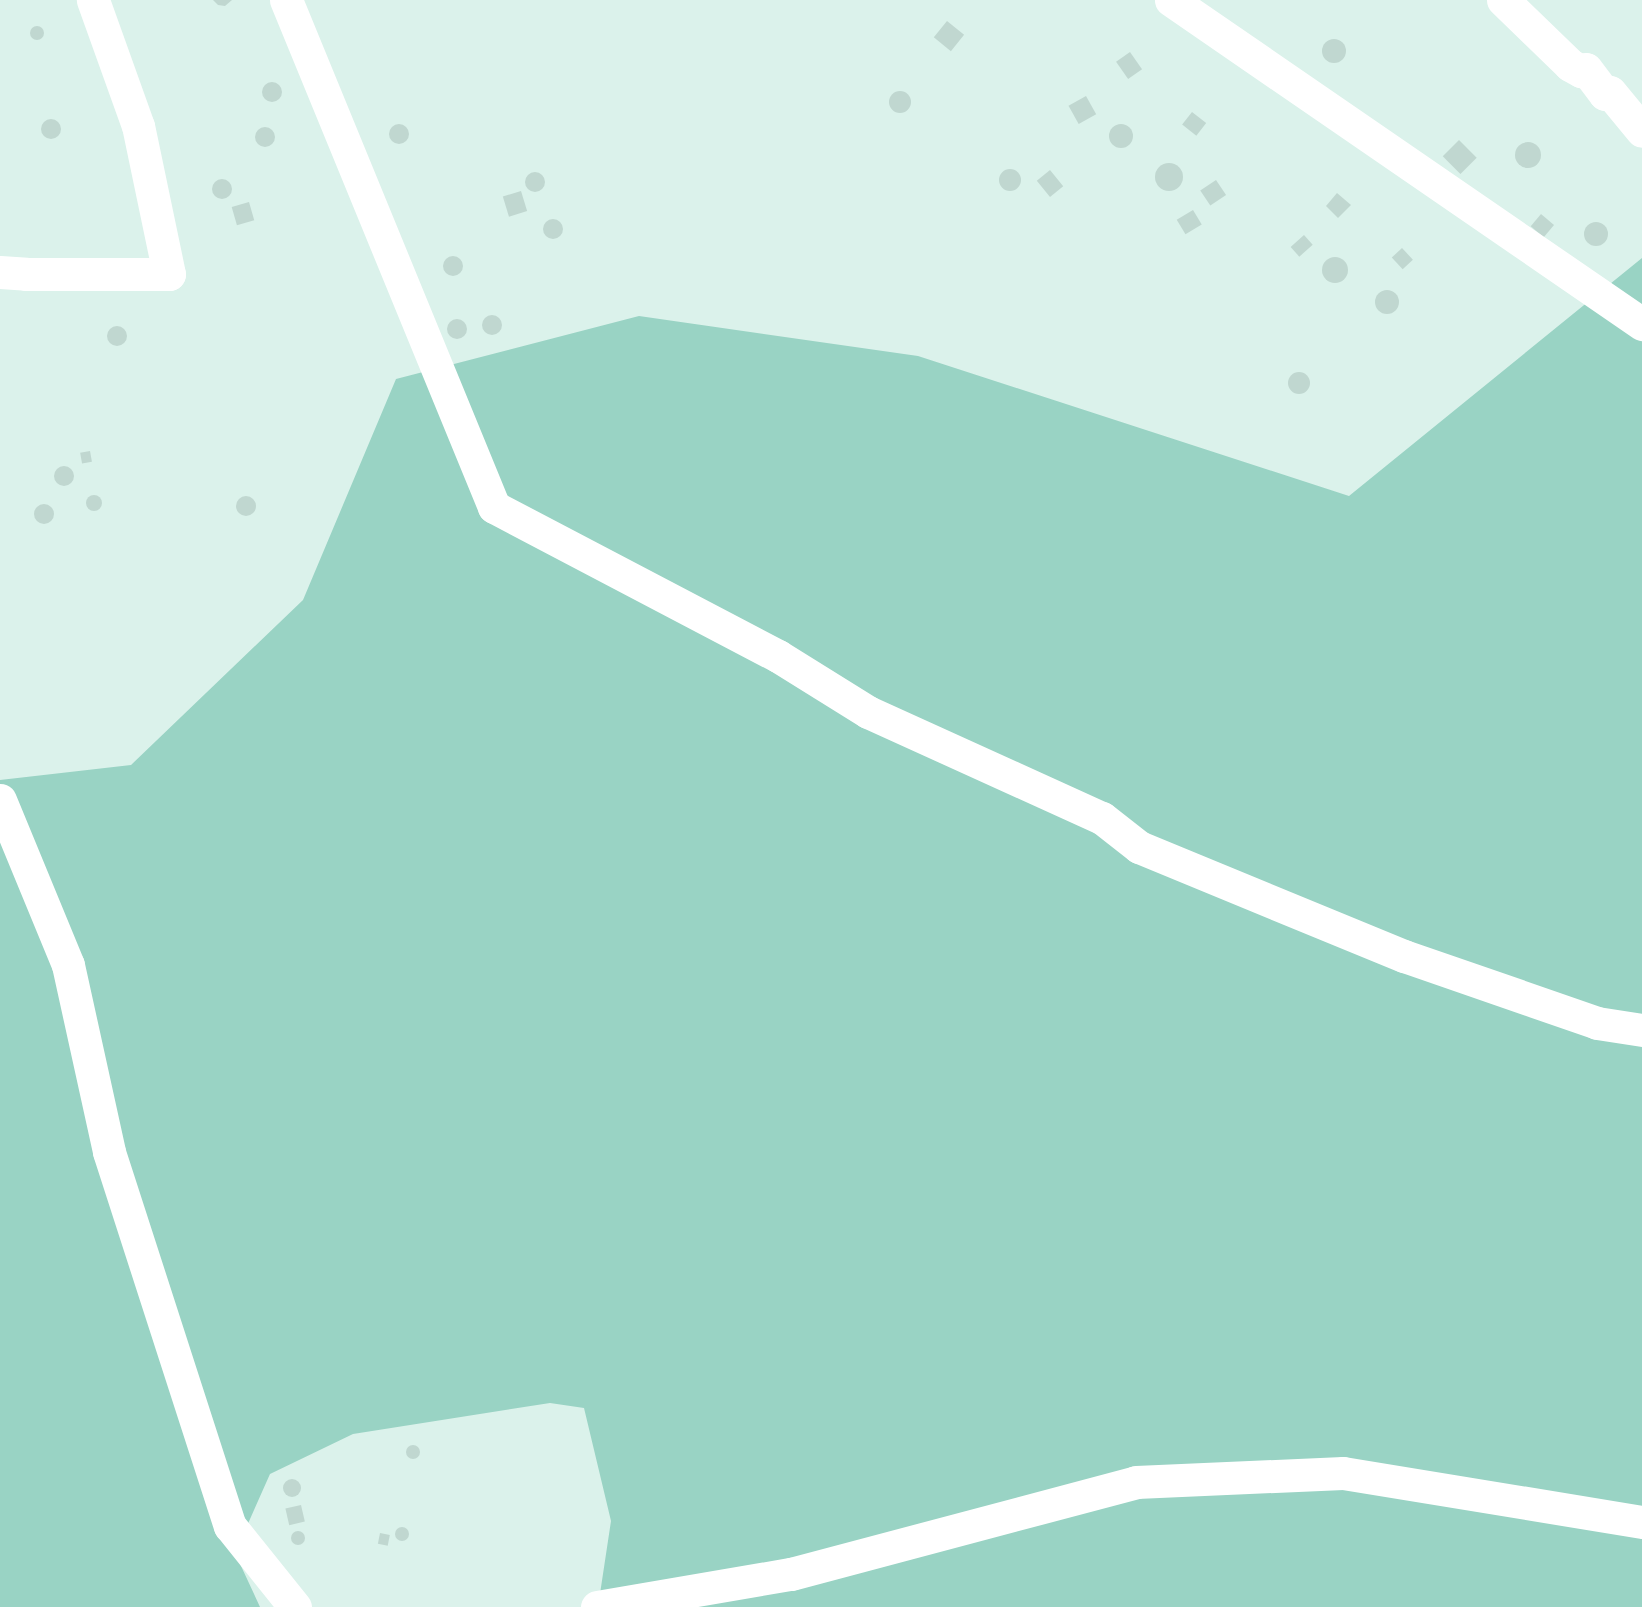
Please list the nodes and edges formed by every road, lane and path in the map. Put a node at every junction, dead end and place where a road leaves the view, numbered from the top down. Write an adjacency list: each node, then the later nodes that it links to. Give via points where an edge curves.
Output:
1 (93, 0): 6 (street, via 138,126 169,274)
2 (286, 0): 9 (street, via 494,507 778,656 868,712 1102,818 1139,847 1404,956 1598,1023)
3 (1171, 0): 7 (street)
4 (1503, 0): 5 (street, via 1570,65 1581,71 1586,69)
5 (1642, 131)
6 (0, 272)
7 (1642, 324)
8 (0, 800): 11 (street, via 68,965 109,1152 230,1526)
9 (1642, 1030)
10 (1642, 1522): 12 (street, via 1343,1473 1136,1482 791,1574)
11 (295, 1607)
12 (597, 1607)

